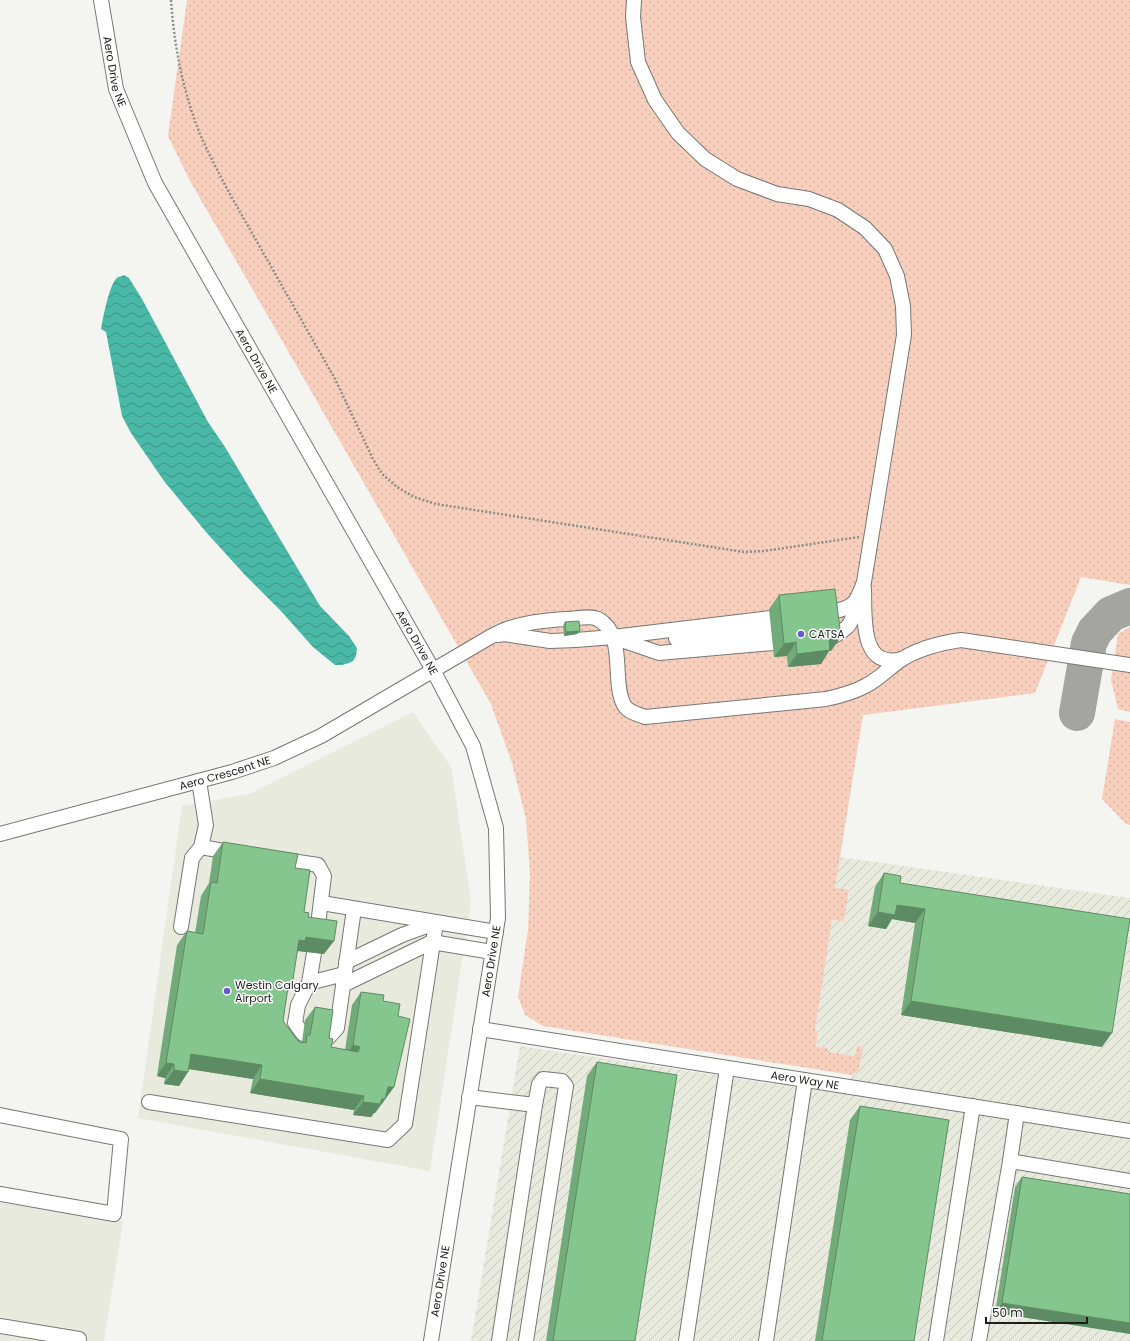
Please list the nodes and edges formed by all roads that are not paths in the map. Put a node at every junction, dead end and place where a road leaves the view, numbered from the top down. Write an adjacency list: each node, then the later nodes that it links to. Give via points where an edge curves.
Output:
1 (101, 0): 10 (street, Aero Drive NE, via 116,89 155,183)
2 (634, 0): 3 (street, via 633,17 638,62 655,100 678,133 705,159 737,179 777,194 809,199 838,210 865,228 885,249 897,276 904,306 904,335)
3 (864, 582): 4 (street); 7 (street, via 866,635)
4 (856, 601): 4 (street, via 847,608 828,625 844,630 853,619)
5 (490, 637): 6 (street, via 504,634 550,641); 6 (street, Aero Crescent NE, via 509,628 527,624 587,617 597,619); 10 (street, Aero Crescent NE)
6 (613, 637): 6 (street, via 771,631 659,653); 11 (street, via 624,705 633,713 645,717 826,699 847,694)
7 (871, 649): 8 (street, via 881,658 892,662); 11 (street, via 876,669 875,675)
8 (902, 659): 9 (street, via 942,642 961,640); 11 (street)
9 (1130, 665)
10 (433, 670): 12 (street, Aero Crescent NE, via 321,736 274,758); 21 (street, Aero Drive NE, via 473,746 496,828)
11 (867, 685)
12 (199, 781): 13 (street, Aero Crescent NE); 14 (street, via 206,825)
13 (0, 834)
14 (201, 847): 15 (street); 20 (street, via 192,858)
15 (246, 854)
16 (266, 857): 17 (street, via 318,865 324,876)
17 (322, 904): 18 (street); 22 (street)
18 (354, 909): 19 (street); 26 (street)
19 (436, 923): 21 (street); 23 (street); 26 (street, via 402,935)
20 (181, 927)
21 (496, 932): 24 (street, Aero Drive NE)
22 (317, 933)
23 (432, 942): 24 (street); 26 (street); 34 (street, via 405,1124 388,1140)
24 (492, 952): 28 (street, Aero Drive NE)
25 (314, 953): 27 (street)
26 (344, 974): 27 (street); 30 (street, via 337,1028 328,1038)
27 (309, 983): 29 (street, via 298,1005 295,1023)
28 (480, 1029): 31 (street, Aero Way NE); 33 (street, Aero Drive NE)
29 (303, 1034)
30 (321, 1037)
31 (727, 1068): 32 (street, Aero Way NE); 48 (street)
32 (805, 1080): 36 (street, Aero Way NE); 49 (street)
33 (469, 1097): 35 (street); 45 (street, Aero Drive NE)
34 (149, 1102)
35 (536, 1105): 46 (street); 47 (street, via 539,1084 543,1079 562,1081 566,1086)
36 (973, 1106): 37 (street, Aero Way NE); 50 (street)
37 (1017, 1113): 39 (street, Aero Way NE); 40 (street)
38 (0, 1116): 42 (street, via 121,1140 114,1214)
39 (1130, 1131)
40 (1010, 1161): 41 (street); 51 (street)
41 (1130, 1180)
42 (0, 1194)
43 (0, 1326): 44 (street)
44 (79, 1339)
45 (431, 1341)
46 (499, 1341)
47 (526, 1341)
48 (686, 1341)
49 (766, 1341)
50 (936, 1341)
51 (979, 1341)

